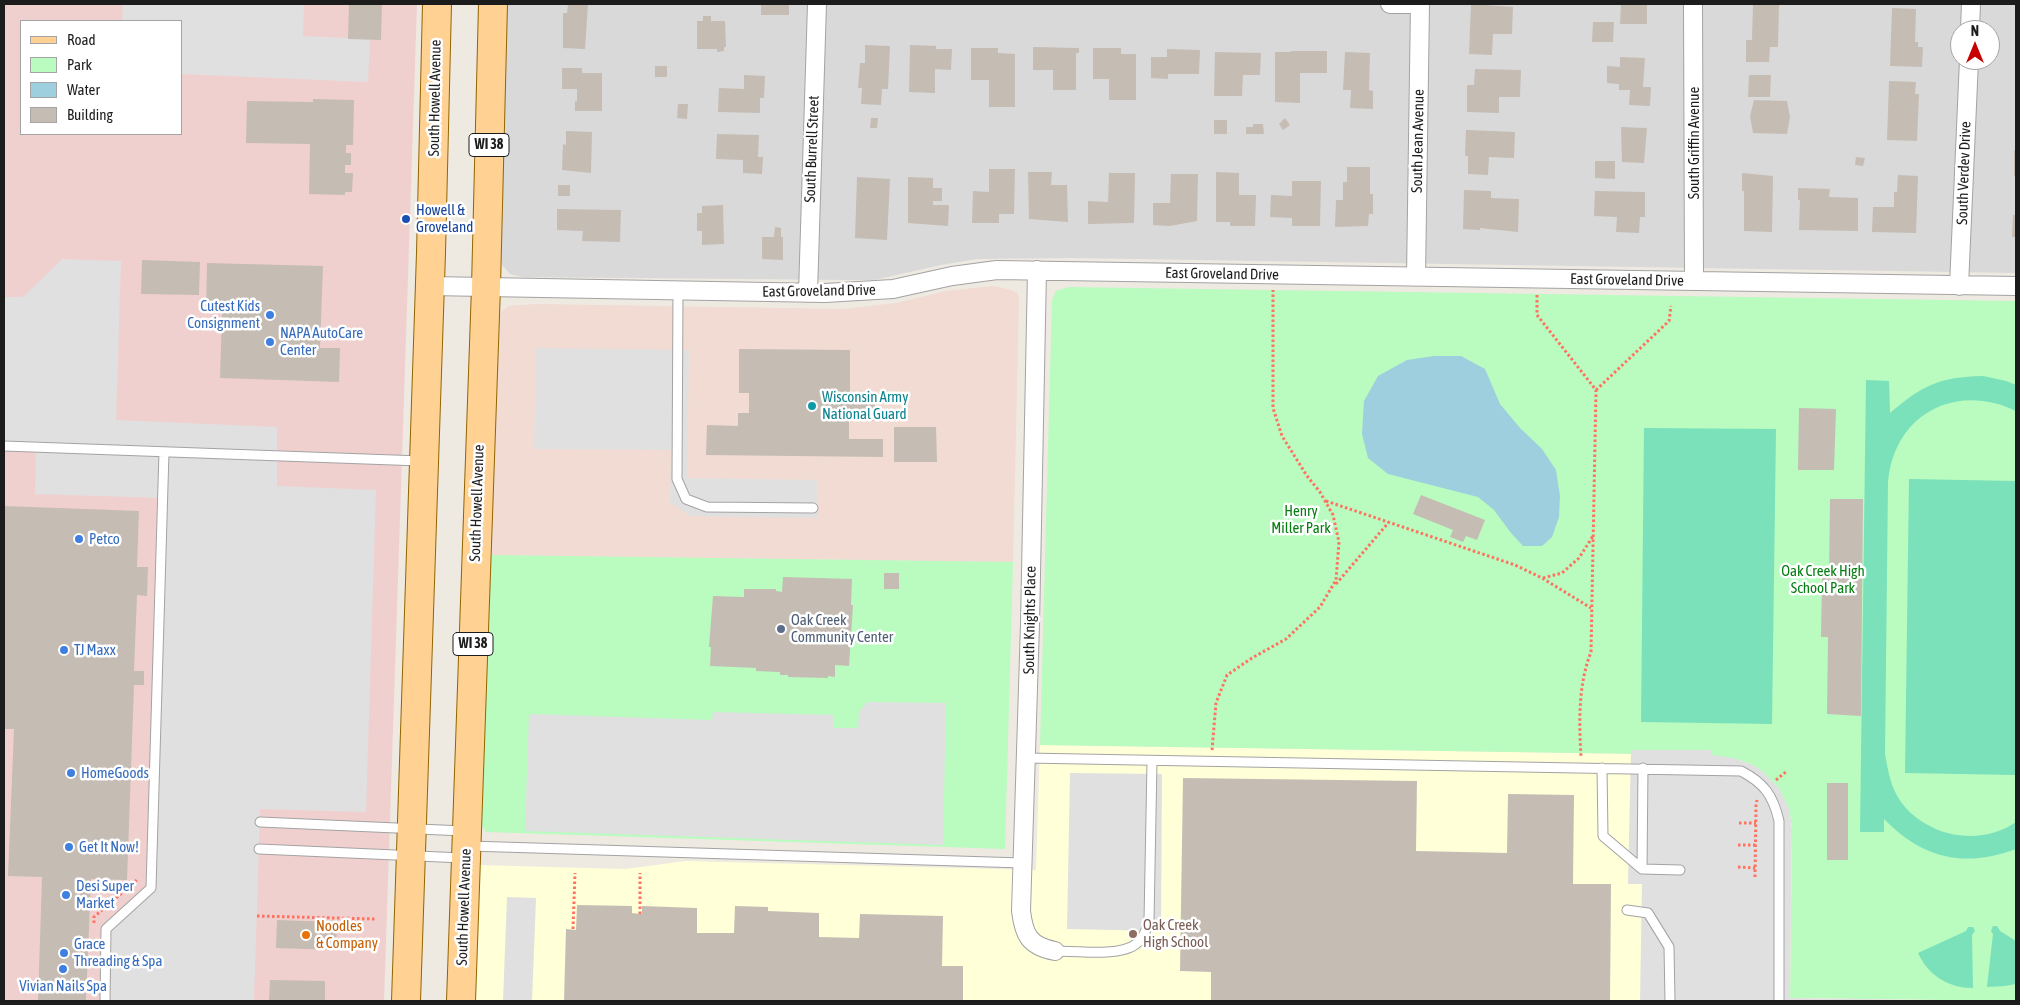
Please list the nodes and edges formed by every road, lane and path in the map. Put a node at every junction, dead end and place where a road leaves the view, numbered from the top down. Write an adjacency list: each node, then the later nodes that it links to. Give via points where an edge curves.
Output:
1 (437, 4): 15 (main road, South Howell Avenue)
2 (493, 4): 18 (main road, South Howell Avenue / WI 38)
3 (817, 4): 20 (street, South Burrell Street)
4 (1390, 4): 5 (street)
5 (1420, 4): 12 (street, South Jean Avenue)
6 (1693, 4): 14 (street, South Griffin Avenue)
7 (1971, 4): 8 (street)
8 (1970, 20)
9 (1969, 70): 16 (street, South Verdev Drive)
10 (1038, 270): 11 (street, East Groveland Drive); 20 (street, East Groveland Drive, via 979,272 893,288); 33 (street, South Knights Place)
11 (1273, 275): 12 (street, East Groveland Drive); 26 (path, via 1273,408 1282,436)
12 (1416, 278): 13 (street, East Groveland Drive)
13 (1537, 279): 14 (street, East Groveland Drive); 22 (path, via 1537,315)
14 (1694, 281): 16 (street, East Groveland Drive)
15 (430, 286): 18 (street, East Groveland Drive); 25 (main road, South Howell Avenue)
16 (1959, 286): 17 (street, East Groveland Drive)
17 (2016, 286)
18 (486, 287): 19 (street, East Groveland Drive); 46 (main road, South Howell Avenue / WI 38)
19 (678, 291): 20 (street, East Groveland Drive); 27 (lane, via 677,478 686,499 707,507)
20 (808, 293)
21 (1671, 306): 22 (path, via 1669,321)
22 (1596, 390): 29 (path)
23 (4, 446): 24 (lane)
24 (164, 452): 25 (lane); 66 (lane, via 151,888 106,929)
25 (425, 461): 45 (main road, South Howell Avenue)
26 (1325, 501): 28 (path); 31 (path, via 1333,515 1339,542 1336,580)
27 (813, 508)
28 (1389, 522): 30 (path, via 1514,565); 31 (path)
29 (1593, 536): 30 (path, via 1579,558 1562,573); 32 (path)
30 (1542, 578): 32 (path)
31 (1330, 591): 35 (path, via 1320,607 1286,639 1227,675 1216,703)
32 (1592, 608): 36 (path, via 1591,652 1580,698)
33 (1026, 758): 34 (lane); 50 (street, South Knights Place)
34 (1152, 761): 35 (lane); 65 (lane, via 1149,921 1144,935 1136,945 1125,950)
35 (1211, 762): 36 (lane)
36 (1582, 767): 37 (lane)
37 (1602, 768): 38 (lane); 53 (lane, via 1603,836)
38 (1643, 768): 53 (lane); 70 (lane, via 1741,771 1763,786 1772,797 1779,821)
39 (1787, 771): 40 (path)
40 (1776, 780)
41 (1758, 799): 44 (path)
42 (260, 822): 45 (lane)
43 (1739, 823): 44 (path)
44 (1756, 823): 48 (path)
45 (412, 843): 46 (lane); 46 (lane); 49 (lane); 67 (main road, South Howell Avenue)
46 (466, 845): 50 (lane); 68 (main road, South Howell Avenue / WI 38)
47 (1738, 845): 48 (path)
48 (1755, 845): 52 (path)
49 (259, 849)
50 (1023, 863): 65 (street, South Knights Place, via 1021,911 1024,929 1032,942 1043,949)
51 (1738, 867): 52 (path)
52 (1755, 868): 58 (path)
53 (1642, 869): 54 (lane)
54 (1680, 870)
55 (138, 873): 63 (path, via 138,879 94,917)
56 (640, 873): 60 (path)
57 (575, 874): 64 (path)
58 (1755, 877)
59 (1627, 910): 69 (lane, via 1648,913 1669,947)
60 (640, 914)
61 (257, 916): 62 (path)
62 (375, 919)
63 (94, 925)
64 (573, 929)
65 (1055, 951)
66 (105, 1001)
67 (406, 1001)
68 (460, 1001)
69 (1670, 1001)
70 (1779, 1001)

